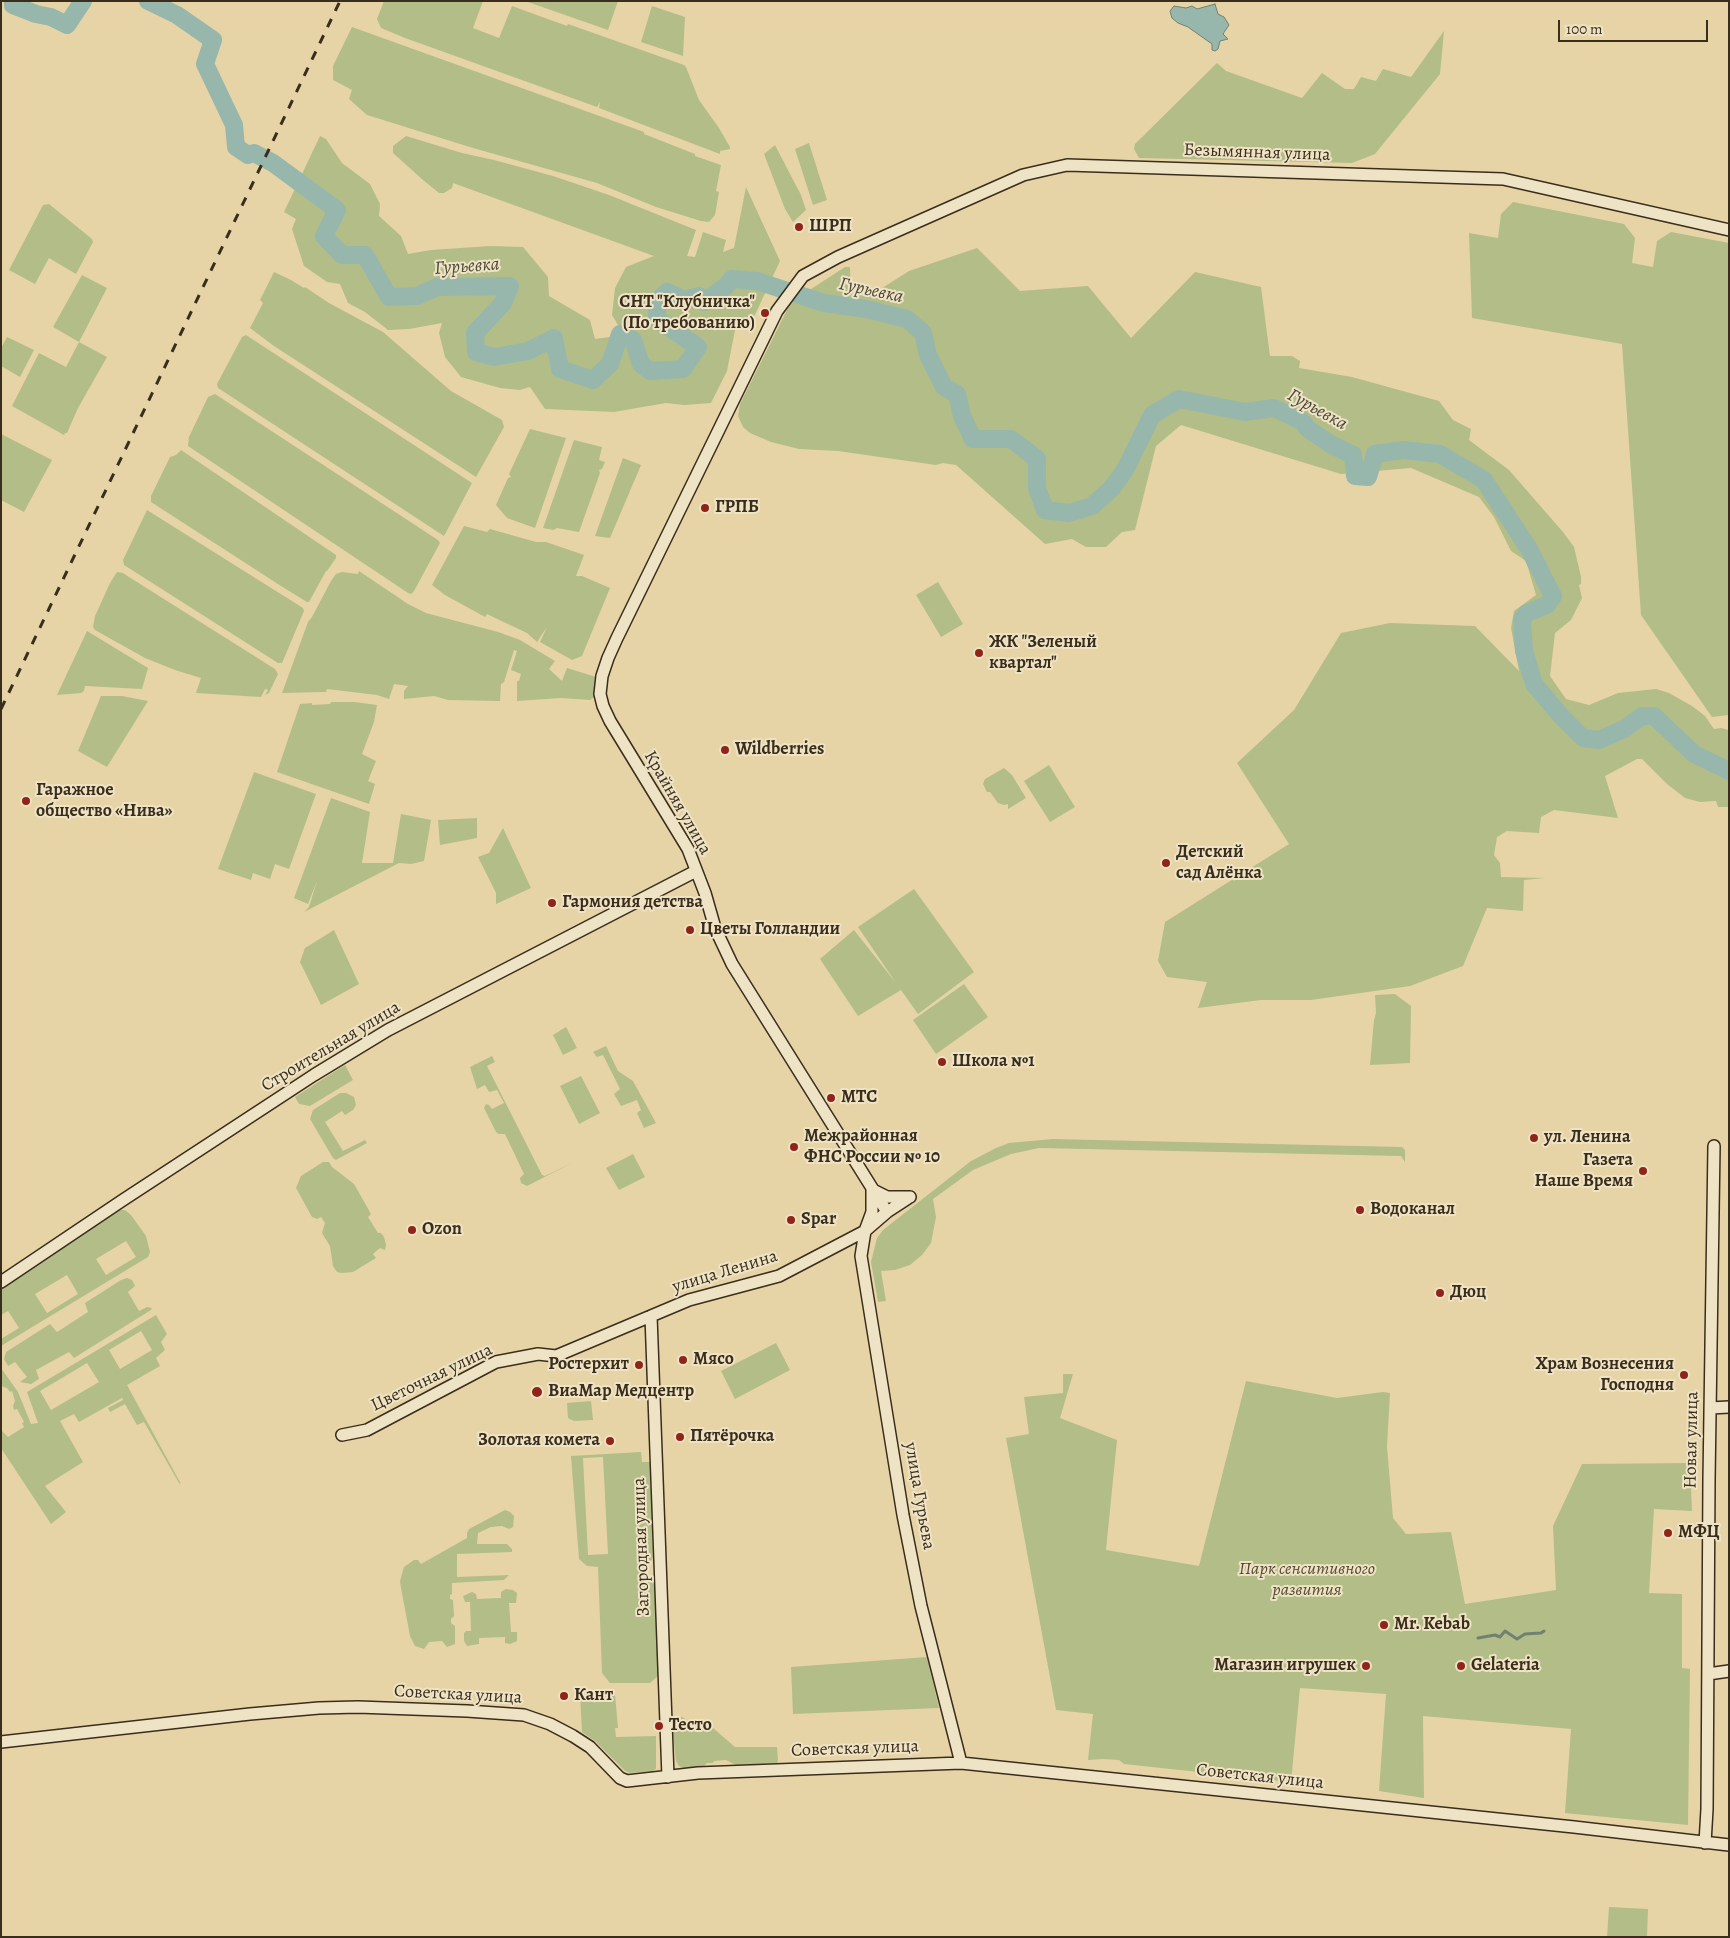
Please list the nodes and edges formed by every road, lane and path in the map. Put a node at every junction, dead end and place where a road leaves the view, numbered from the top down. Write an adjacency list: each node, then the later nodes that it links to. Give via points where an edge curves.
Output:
1 (1729, 230): 2 (main road, Безымянная улица, via 1502,179 1067,165 1023,175 838,257 803,276 777,311)
2 (722, 424): 3 (main road, Крайняя улица, via 608,658 600,694 610,721 688,849)
3 (696, 871): 5 (main road, Крайняя улица, via 715,928 732,964); 8 (main road, Строительная улица, via 388,1030 314,1075)
4 (1714, 1146): 12 (main road, Новая улица)
5 (872, 1189): 6 (main road, Крайняя улица); 6 (main road, улица Ленина, via 887,1197 910,1197); 7 (main road, улица Гурьева, via 872,1212)
6 (887, 1212): 7 (main road, улица Ленина)
7 (865, 1231): 9 (main road, улица Ленина, via 779,1276 689,1300); 17 (main road, улица Гурьева, via 861,1256 903,1515 921,1606)
8 (1, 1282)
9 (650, 1316): 10 (main road, улица Ленина, via 556,1356); 18 (main road, Загородная улица)
10 (538, 1354): 13 (main road, Цветочная улица, via 496,1362 367,1430)
11 (1729, 1407): 12 (main road)
12 (1710, 1408): 15 (main road, Новая улица)
13 (342, 1435)
14 (1729, 1671): 15 (main road)
15 (1708, 1674): 19 (main road, Новая улица)
16 (1, 1742): 18 (main road, Советская улица, via 319,1708 449,1710 524,1715 541,1720 590,1747 620,1778 627,1781)
17 (961, 1763): 18 (main road, Советская улица, via 791,1768); 19 (main road, Советская улица)
18 (668, 1776)
19 (1705, 1843): 20 (main road, Советская улица)
20 (1729, 1845)

